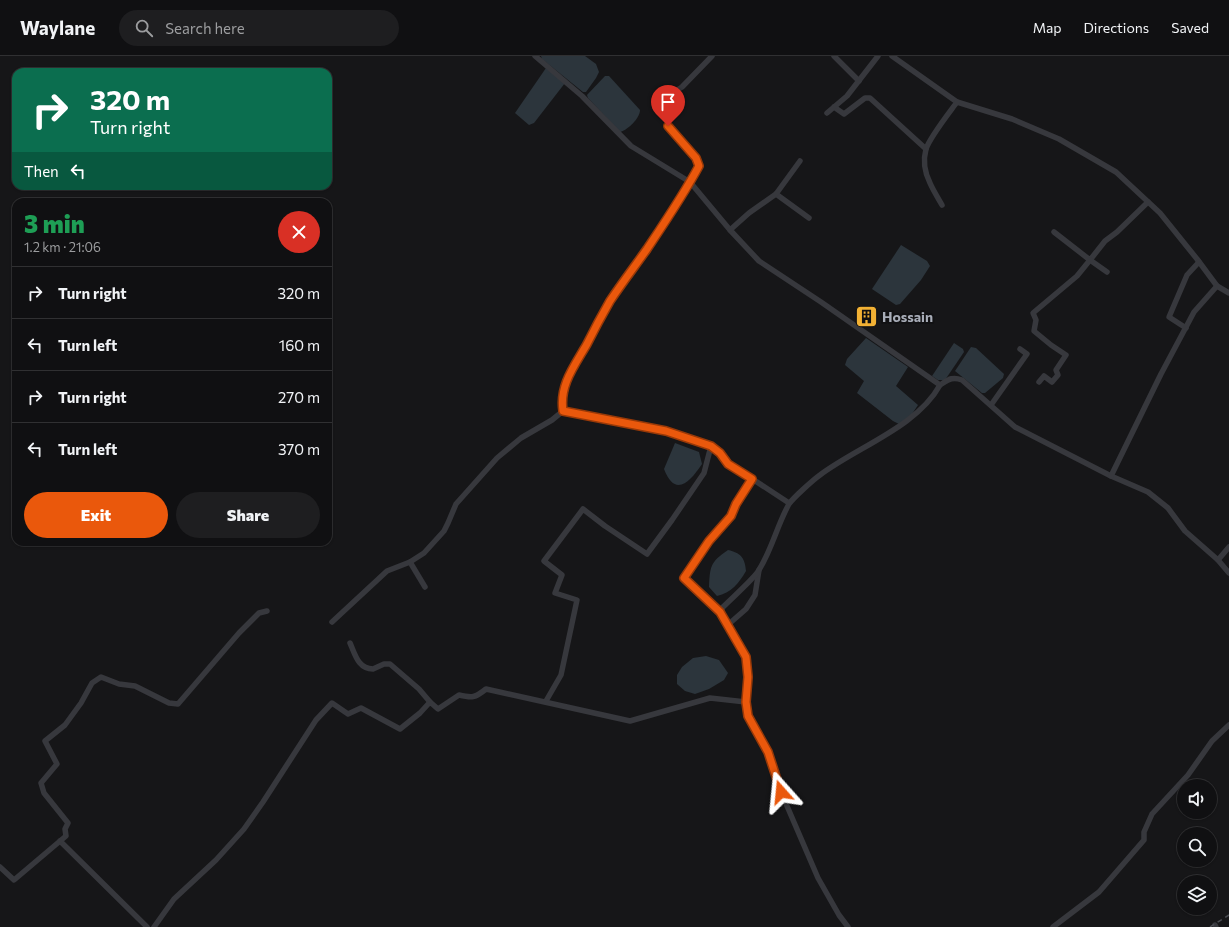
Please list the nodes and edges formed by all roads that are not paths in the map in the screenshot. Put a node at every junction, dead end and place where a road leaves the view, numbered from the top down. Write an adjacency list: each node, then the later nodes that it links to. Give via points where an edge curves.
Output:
1 (535, 56): 14 (street, via 582,96 631,146)
2 (712, 56): 7 (street)
3 (834, 56): 6 (street)
4 (878, 56): 6 (street)
5 (892, 56): 8 (street)
6 (858, 81): 9 (street, via 847,96)
7 (674, 92)
8 (958, 102): 12 (street); 16 (street, via 1012,119 1059,138 1116,172)
9 (834, 107): 10 (street); 12 (street, via 844,114 865,98 870,98)
10 (828, 113)
11 (668, 126): 14 (street, via 698,162 699,166)
12 (926, 149): 17 (street, via 926,172)
13 (800, 161): 15 (street)
14 (690, 182): 19 (street); 31 (street, via 610,301 573,365 566,380)
15 (776, 194): 18 (street); 19 (street)
16 (1148, 202): 21 (street, via 1105,241); 22 (street, via 1160,213)
17 (942, 205)
18 (809, 218)
19 (730, 230): 29 (street, via 759,261)
20 (1054, 232): 21 (street)
21 (1090, 260): 23 (street); 28 (street, via 1076,276 1033,313 1036,320 1034,331 1066,355 1056,370 1058,375 1052,382 1044,376)
22 (1199, 262): 24 (street); 26 (street, via 1187,275 1169,317)
23 (1107, 272)
24 (1217, 286): 25 (street); 26 (street, via 1194,312)
25 (1229, 293)
26 (1186, 328): 33 (street, via 1160,374)
27 (1020, 349): 30 (street, via 1028,354)
28 (1039, 382)
29 (940, 385): 30 (street, via 955,378 962,380); 35 (street, via 933,397 917,412 896,428 819,475)
30 (991, 406): 33 (street, via 1015,427)
31 (563, 411): 32 (street, via 666,431); 38 (street, via 521,438 497,458 456,504 444,530 424,553)
32 (711, 446): 34 (street, via 728,464); 47 (street, via 704,473 647,554 583,509 544,561 562,575 555,593 577,600 561,674)
33 (1111, 476): 37 (street, via 1148,492 1168,508 1185,531)
34 (752, 479): 35 (street); 43 (street, via 731,516 709,541 684,578)
35 (790, 503): 39 (street)
36 (1229, 547): 37 (street)
37 (1218, 560): 40 (street)
38 (410, 562): 41 (street); 44 (street, via 387,571)
39 (760, 567): 43 (street); 45 (street, via 755,595 746,609)
40 (1229, 573)
41 (425, 587)
42 (267, 611): 51 (street, via 259,613 238,632 178,704 169,703 135,686 119,684 101,677 92,683 82,703 65,725 45,741 57,764 41,783 44,793 68,823 65,829 66,836)
43 (720, 612): 49 (street, via 746,657)
44 (332, 622)
45 (730, 623)
46 (350, 643): 48 (street, via 357,660 364,667 373,670 390,664)
47 (546, 701)
48 (430, 702): 49 (street, via 438,709 459,695 471,698 486,689 630,721 710,698); 54 (street, via 400,729 361,708 348,714 332,704 316,720 244,828 216,860 174,899)
49 (746, 702): 55 (street, via 748,716 768,752 781,792 818,878)
50 (1229, 724): 56 (street, via 1212,741 1188,775 1152,814 1144,832 1144,840 1099,892)
51 (60, 840): 52 (street, via 14,880); 53 (street)
52 (0, 867)
53 (147, 927)
54 (154, 927)
55 (848, 927)
56 (1053, 927)

